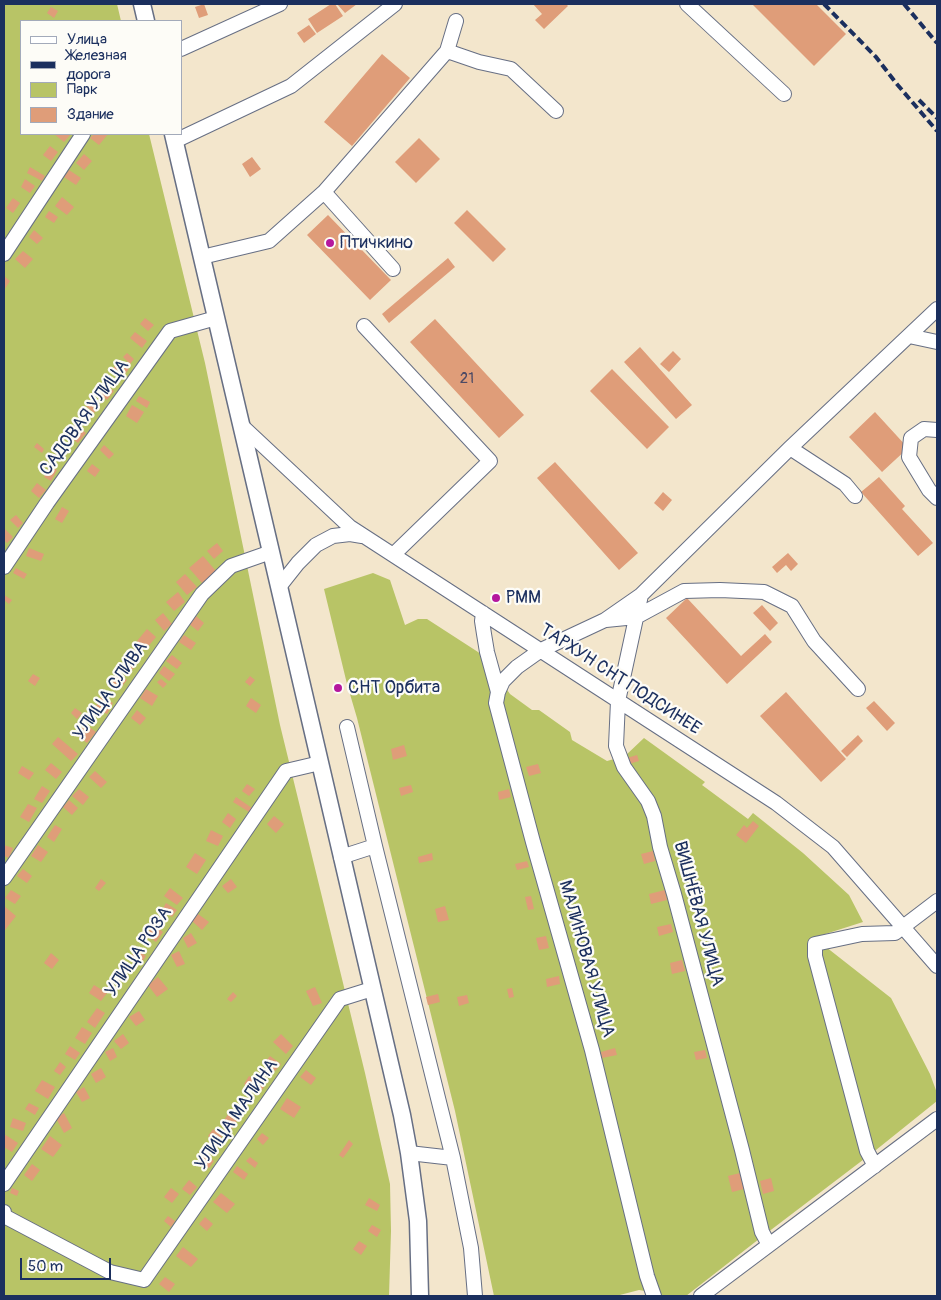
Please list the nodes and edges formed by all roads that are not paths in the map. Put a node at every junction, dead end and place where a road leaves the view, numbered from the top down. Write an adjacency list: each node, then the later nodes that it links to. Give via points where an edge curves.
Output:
1 (142, 4): 5 (main road)
2 (280, 4): 7 (street)
3 (394, 4): 11 (street, via 291,86)
4 (687, 4): 9 (street)
5 (146, 20)
6 (456, 21): 8 (street)
7 (182, 49)
8 (447, 51): 10 (street, via 512,69); 14 (street)
9 (784, 94)
10 (556, 111)
11 (182, 134)
12 (82, 135): 15 (street)
13 (174, 137): 16 (main road)
14 (324, 192): 16 (street, via 269,241); 17 (street)
15 (4, 254)
16 (202, 257): 19 (main road)
17 (393, 269)
18 (937, 309): 21 (street)
19 (216, 318): 23 (main road); 31 (street, САДОВАЯ УЛИЦА, via 170,331)
20 (364, 326): 30 (street, via 490,461)
21 (909, 336): 22 (street); 25 (street)
22 (937, 342)
23 (241, 425): 28 (street, ТАРХУН СНТ ПОДСИНЕЕ, via 350,527); 29 (main road)
24 (937, 430): 27 (street, via 924,429 911,438 909,456)
25 (790, 448): 26 (street, via 845,484); 33 (street)
26 (855, 496)
27 (937, 498)
28 (366, 537): 30 (street, ТАРХУН СНТ ПОДСИНЕЕ); 32 (street, via 350,534 333,536 316,545)
29 (272, 552): 32 (main road); 45 (street, УЛИЦА СЛИВА, via 231,566 202,594)
30 (393, 555): 34 (street, ТАРХУН СНТ ПОДСИНЕЕ)
31 (4, 568)
32 (280, 587): 42 (main road)
33 (641, 595): 35 (street, ВИШНЁВАЯ УЛИЦА); 36 (street)
34 (483, 613): 37 (street, ТАРХУН СНТ ПОДСИНЕЕ); 39 (street, МАЛИНОВАЯ УЛИЦА, via 485,643)
35 (636, 617): 36 (street); 38 (street, via 684,591 764,592 792,606 814,642); 40 (street, ВИШНЁВАЯ УЛИЦА)
36 (605, 620): 37 (street)
37 (541, 650): 39 (street, via 517,667); 40 (street, ТАРХУН СНТ ПОДСИНЕЕ)
38 (858, 689)
39 (498, 692): 59 (street, МАЛИНОВАЯ УЛИЦА, via 496,703 592,1050)
40 (618, 701): 47 (street, ТАРХУН СНТ ПОДСИНЕЕ, via 776,803 833,847); 56 (street, ВИШНЁВАЯ УЛИЦА, via 617,750 654,816 762,1232)
41 (347, 727): 43 (street)
42 (320, 763): 44 (main road); 54 (street, УЛИЦА РОЗА, via 286,771)
43 (375, 846): 44 (street); 52 (street)
44 (342, 857): 49 (main road)
45 (4, 878)
46 (937, 901): 47 (street)
47 (903, 927): 48 (street, ТАРХУН СНТ ПОДСИНЕЕ); 53 (street, via 895,933 862,934 815,944 867,1151)
48 (937, 966)
49 (372, 989): 51 (main road); 55 (street, УЛИЦА МАЛИНА, via 340,999 144,1280 110,1272 4,1216)
50 (937, 1119): 53 (street)
51 (409, 1153): 52 (street); 57 (main road, via 418,1221)
52 (454, 1158): 58 (street, via 471,1248)
53 (875, 1166): 56 (street)
54 (4, 1184)
55 (4, 1212)
56 (769, 1245): 60 (street)
57 (420, 1296)
58 (476, 1296)
59 (654, 1296)
60 (701, 1296)

